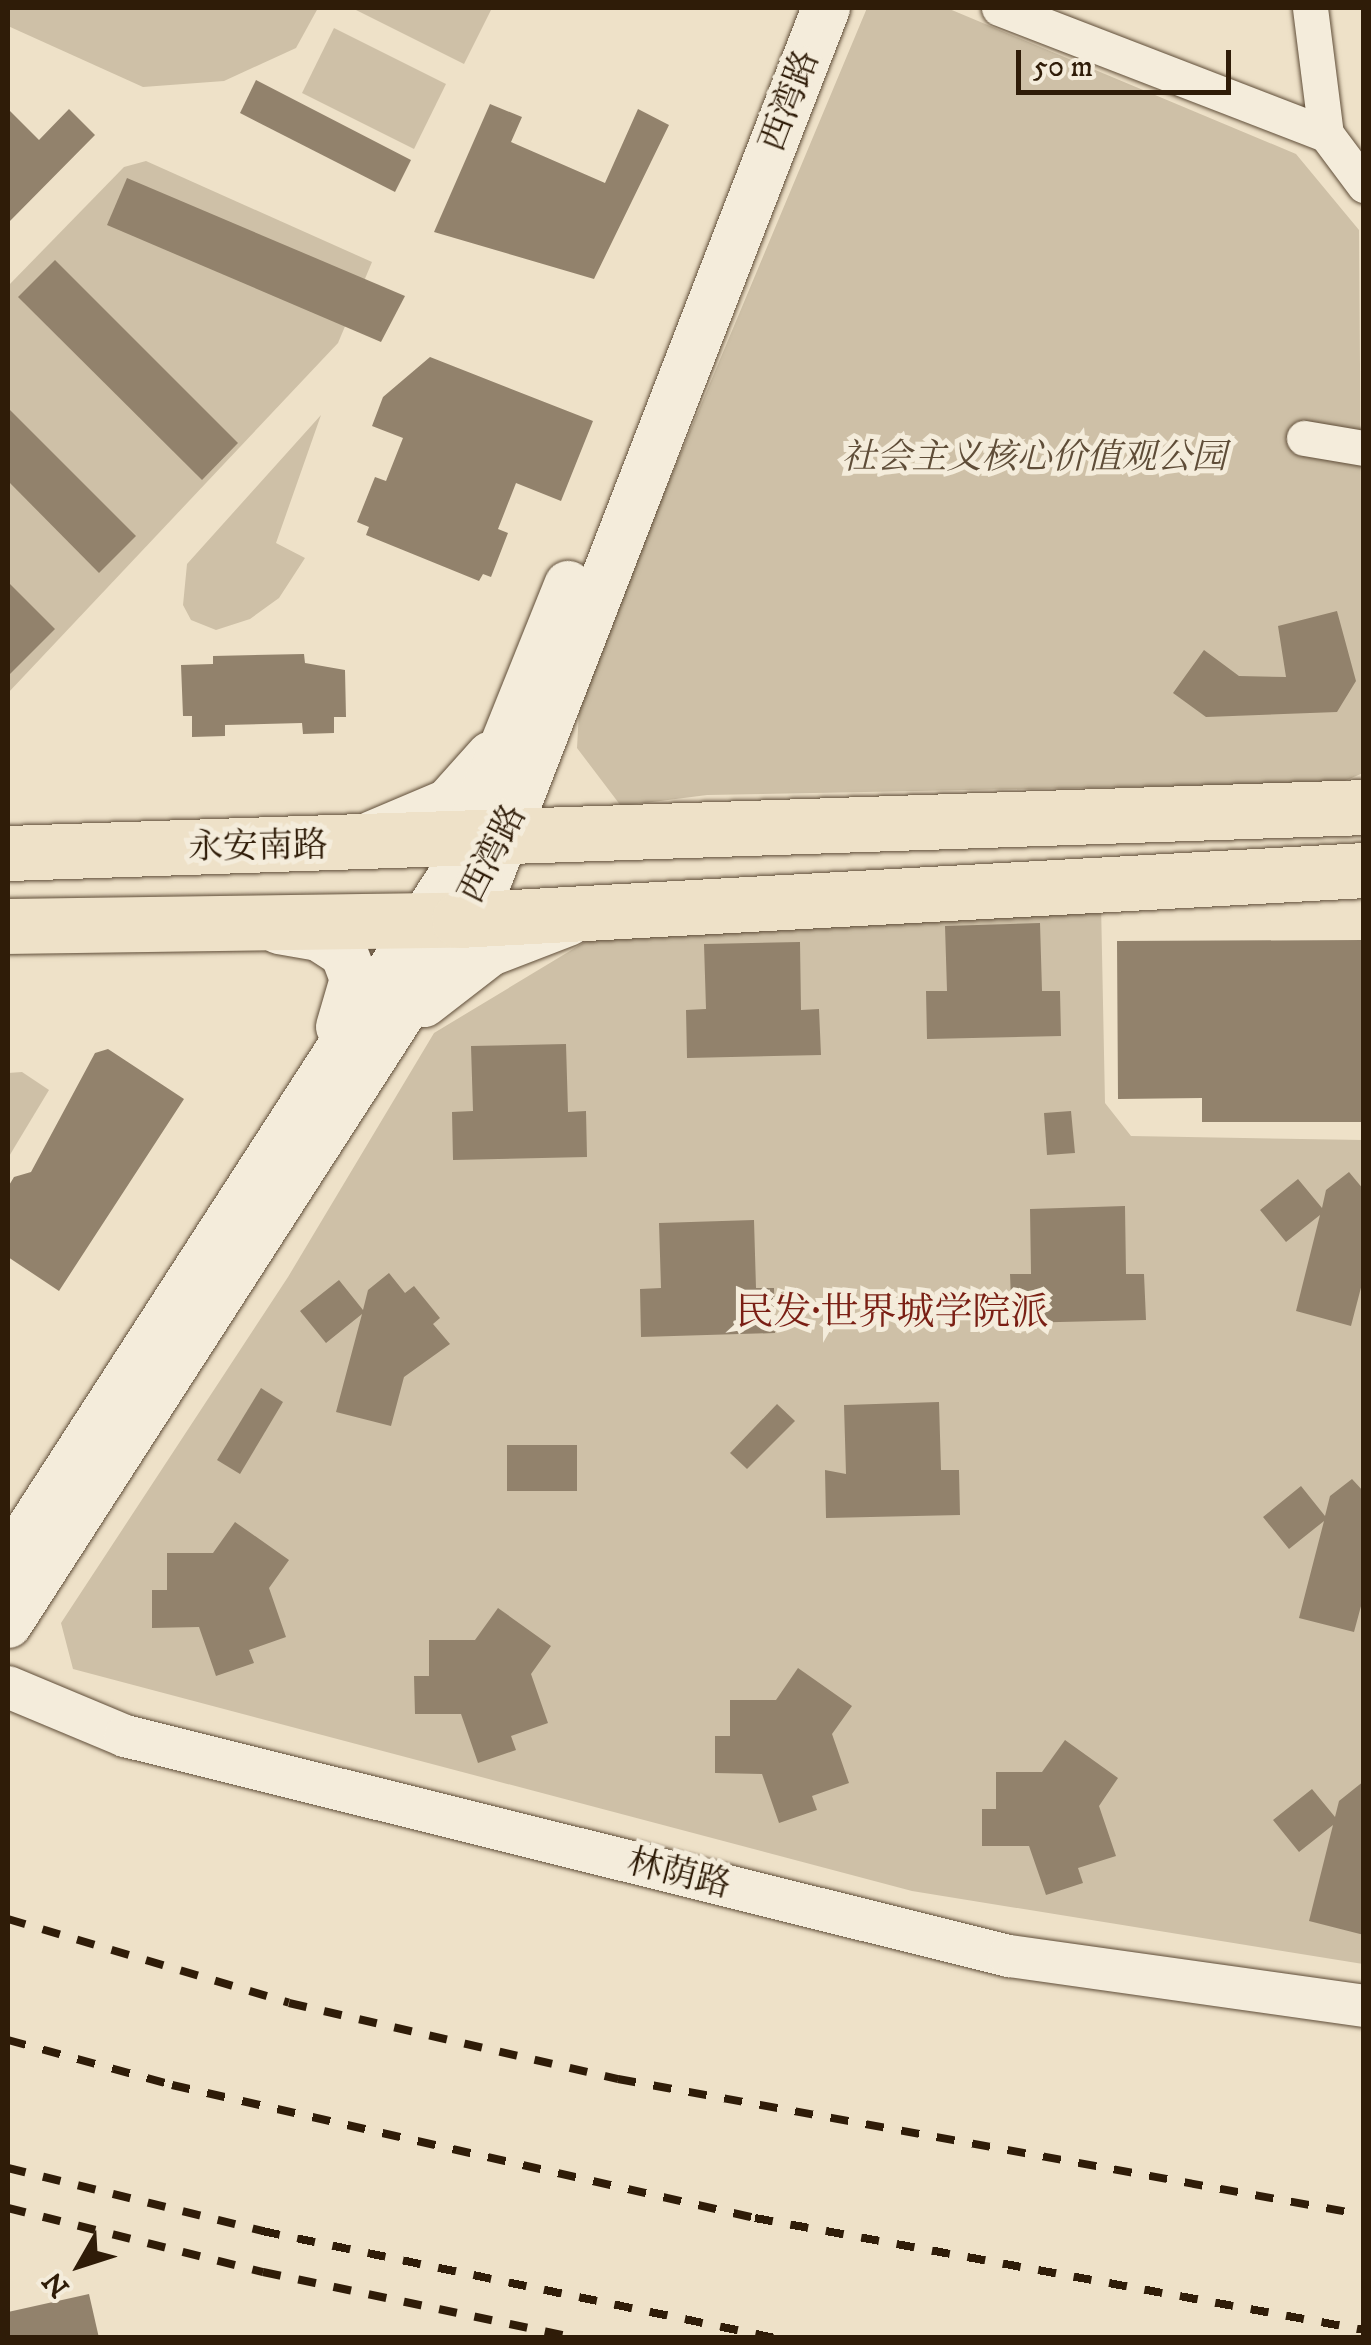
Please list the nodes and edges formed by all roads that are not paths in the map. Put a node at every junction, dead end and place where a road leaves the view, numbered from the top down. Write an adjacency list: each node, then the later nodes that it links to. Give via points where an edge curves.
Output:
1 (790, 8): 9 (main road, 西湾路)
2 (826, 8): 9 (main road, 西湾路)
3 (999, 8): 5 (street)
4 (1310, 8): 5 (street)
5 (1326, 134): 6 (street)
6 (1364, 185)
7 (1304, 438): 8 (street)
8 (1364, 448)
9 (526, 741): 11 (main road, via 552,798 569,813); 12 (main road, 西湾路); 13 (main road, via 448,803)
10 (1364, 807): 11 (main road, 永安南路)
11 (642, 833): 12 (main road, 永安南路)
12 (488, 839): 13 (main road, 永安南路); 17 (main road, 西湾路)
13 (346, 845): 14 (main road, 永安南路)
14 (8, 853)
15 (1364, 870): 16 (main road)
16 (598, 912): 17 (main road); 20 (main road, via 490,952 450,977)
17 (439, 920): 18 (main road); 20 (main road, 西湾路); 21 (main road, 西湾路)
18 (236, 923): 19 (main road); 21 (main road, via 319,936 344,952 354,979)
19 (8, 926)
20 (382, 1044): 23 (main road, 西湾路)
21 (326, 1066): 22 (main road, 西湾路)
22 (8, 1563)
23 (8, 1624)
24 (8, 1687): 25 (street, 林荫路, via 125,1736 1010,1956)
25 (1364, 2006)

